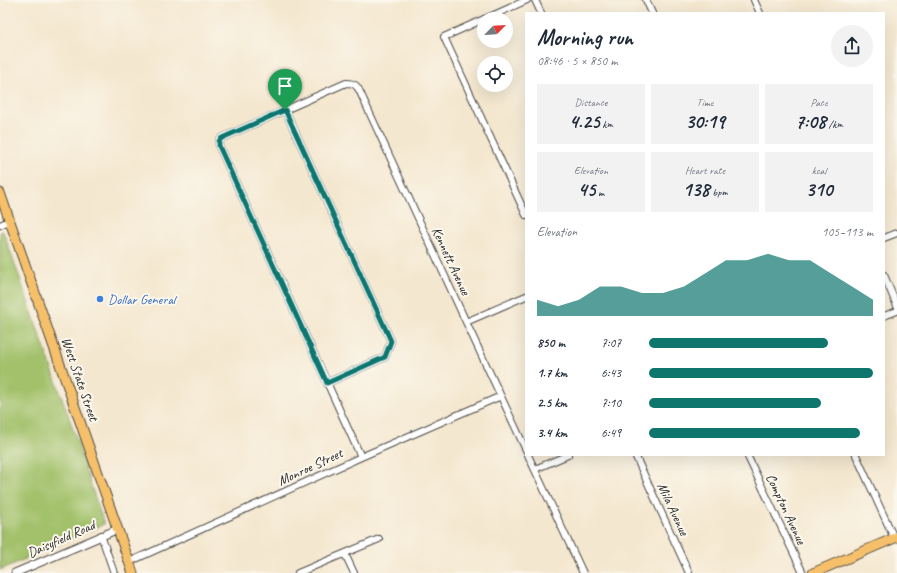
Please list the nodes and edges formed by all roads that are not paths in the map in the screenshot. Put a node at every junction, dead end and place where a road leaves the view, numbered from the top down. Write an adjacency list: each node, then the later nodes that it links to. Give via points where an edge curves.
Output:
1 (527, 0): 5 (street)
2 (535, 0): 6 (street)
3 (646, 0): 7 (street)
4 (754, 0): 8 (street)
5 (500, 12)
6 (541, 12)
7 (652, 12)
8 (760, 12)
9 (477, 22): 12 (street, via 444,37)
10 (285, 110): 22 (street, Kennett Avenue, via 346,83 357,86); 23 (street, via 391,341 385,357); 23 (street, via 222,138 219,146)
11 (0, 193): 13 (main road, West State Street)
12 (525, 213)
13 (9, 221): 14 (street); 33 (main road, West State Street)
14 (0, 226)
15 (897, 233): 16 (street)
16 (885, 238)
17 (885, 277): 19 (street)
18 (525, 296): 22 (street)
19 (897, 306)
20 (897, 311): 21 (street)
21 (885, 316)
22 (466, 322): 24 (street, Kennett Avenue)
23 (327, 383): 31 (street)
24 (501, 396): 25 (street, Kennett Avenue); 31 (street, Monroe Street)
25 (525, 448)
26 (528, 456): 32 (street)
27 (566, 456): 32 (street)
28 (635, 456): 45 (street, Mila Avenue)
29 (747, 456): 46 (street, Compton Avenue)
30 (856, 456): 35 (street)
31 (361, 457): 38 (street, Monroe Street)
32 (535, 469): 44 (street)
33 (118, 529): 34 (street, Daisyfield Road); 38 (main road, West State Street)
34 (101, 535): 39 (street, Daisyfield Road); 40 (street)
35 (896, 538): 47 (main road)
36 (379, 539): 37 (street)
37 (345, 554): 42 (street); 43 (street)
38 (129, 562): 41 (main road, West State Street)
39 (15, 573)
40 (114, 573)
41 (133, 573)
42 (298, 573)
43 (354, 573)
44 (582, 573)
45 (690, 573)
46 (803, 573)
47 (813, 573)

